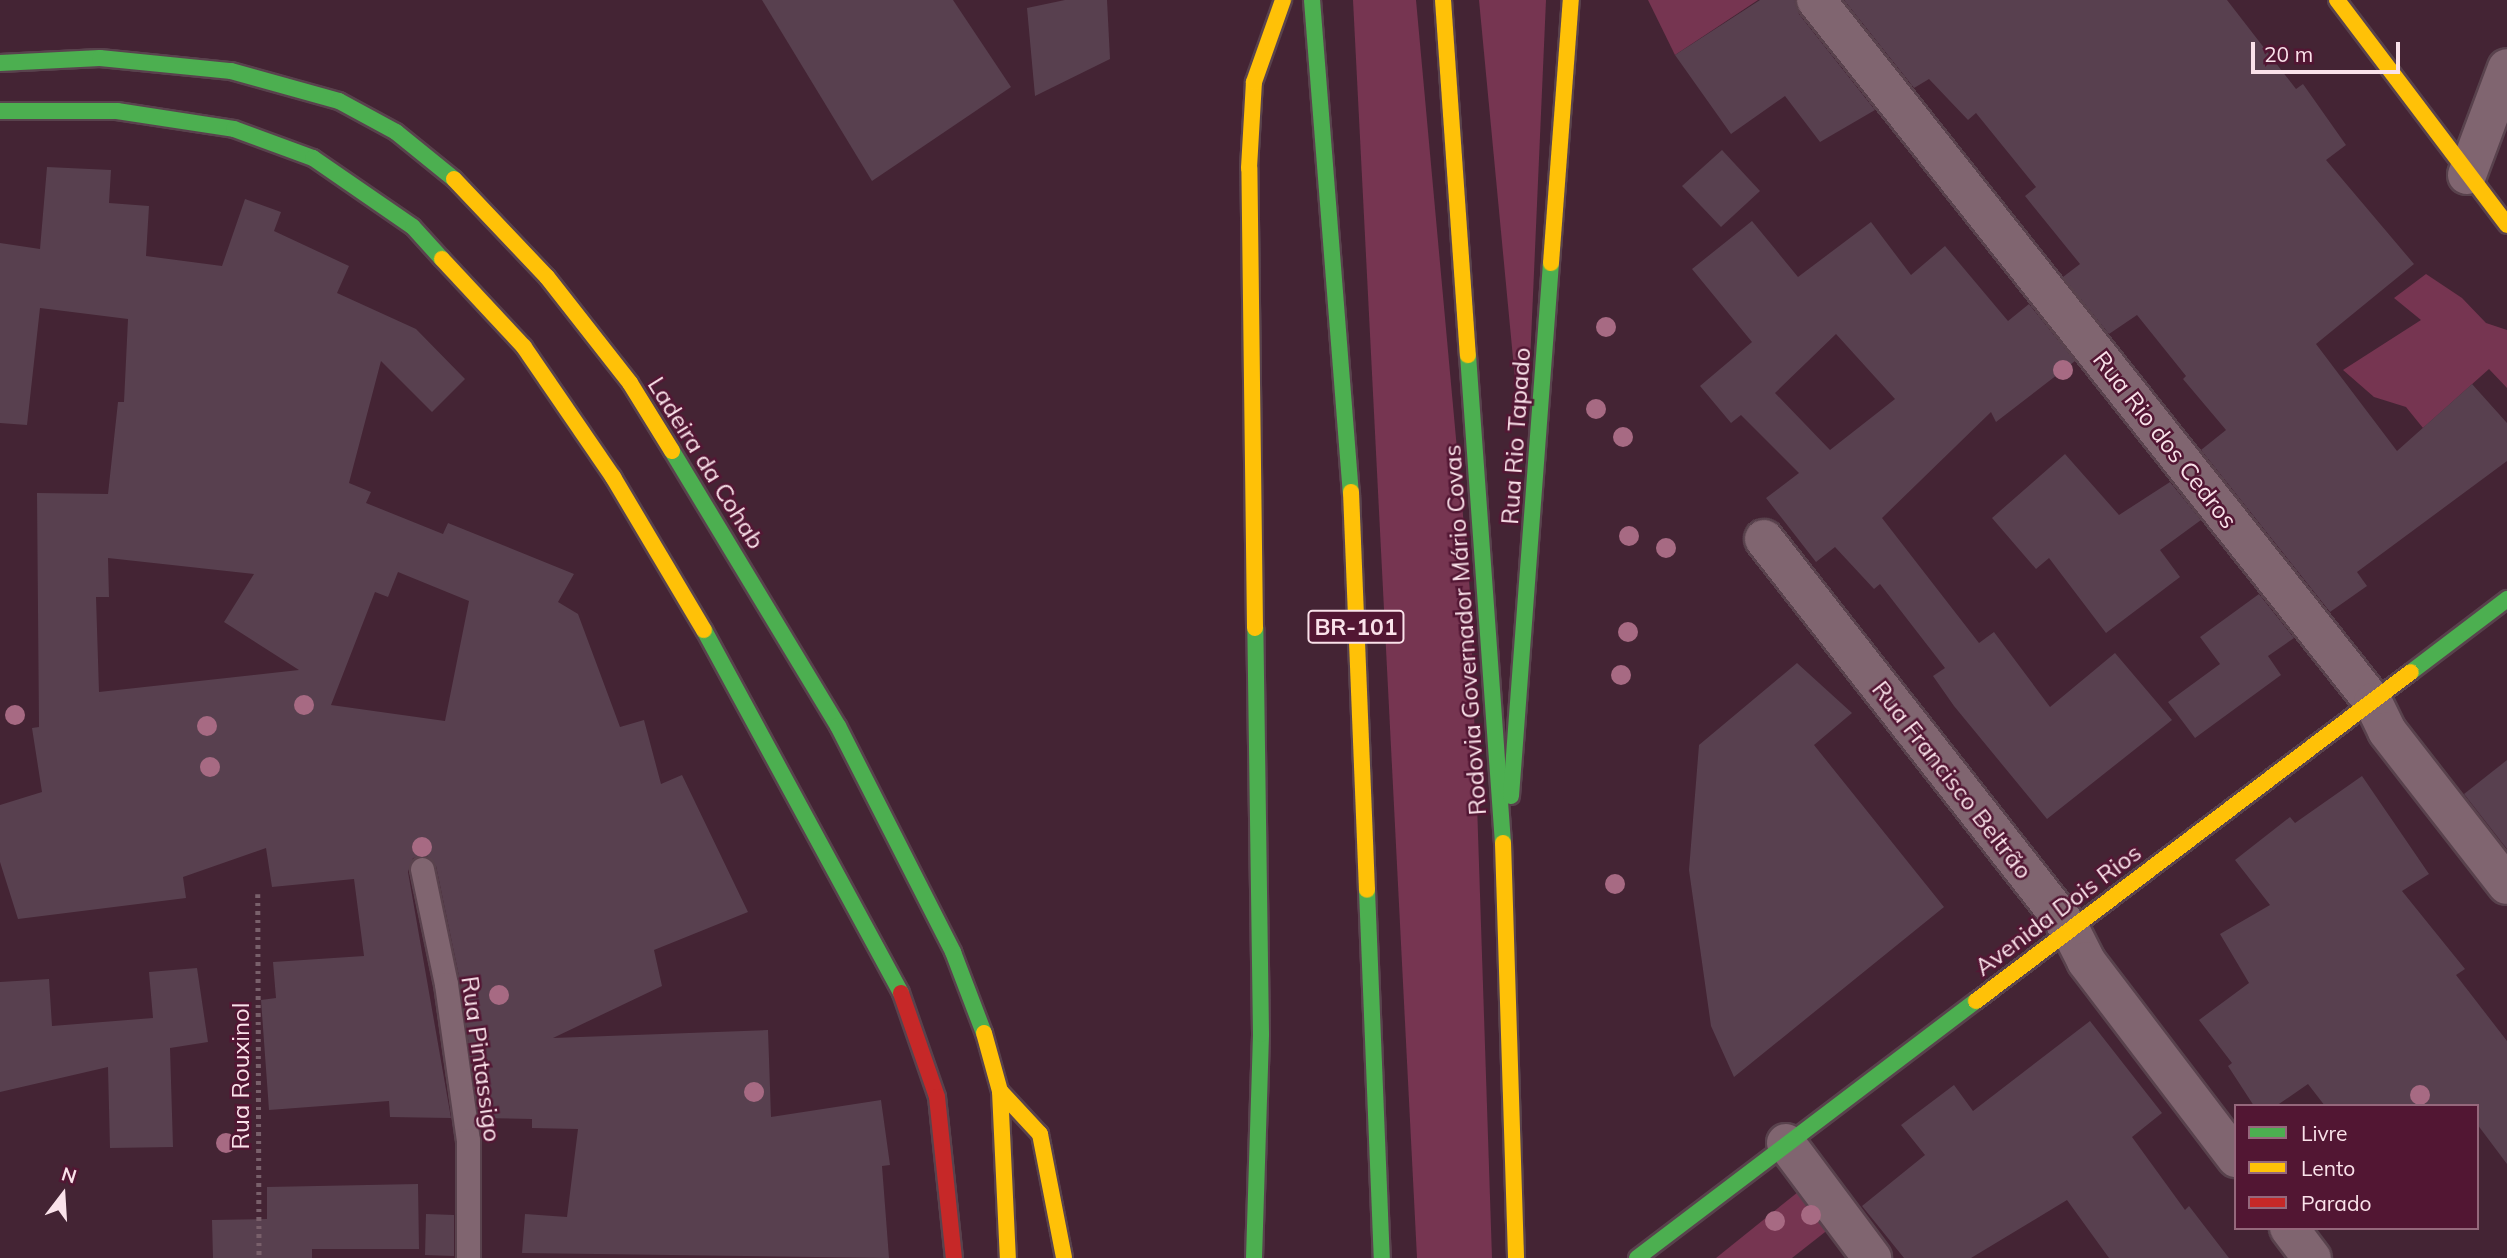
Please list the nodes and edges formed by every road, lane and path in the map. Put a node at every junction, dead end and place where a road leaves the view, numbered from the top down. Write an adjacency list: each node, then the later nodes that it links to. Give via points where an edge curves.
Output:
1 (1283, 0): 30 (main road, via 1254,82 1248,168 1261,1034)
2 (1312, 0): 24 (main road, BR-101, via 1348,418)
3 (1443, 0): 16 (main road, Rodovia Governador Mário Covas)
4 (1570, 0): 16 (main road, Rua Rio Tapado)
5 (1816, 0): 14 (street, Rua Rio dos Cedros)
6 (2337, 0): 10 (main road)
7 (0, 63): 20 (main road, Ladeira da Cohab, via 100,58 231,71 310,91 396,132 496,218 630,383 832,715 973,996)
8 (2507, 68): 10 (street)
9 (0, 111): 27 (main road, via 117,111 176,118 234,129 313,158 413,227 524,347 600,457 757,719 895,976 937,1097)
10 (2467, 175): 11 (main road)
11 (2507, 225)
12 (1764, 539): 19 (street, Rua Francisco Beltrão)
13 (2507, 599): 14 (main road, Avenida Dois Rios)
14 (2373, 702): 17 (street, Rua Rio dos Cedros, via 2387,731); 19 (main road, Avenida Dois Rios)
15 (422, 869): 26 (lane, Rua Pintassigo, via 446,984 468,1140)
16 (1505, 875): 31 (main road, Rodovia Governador Mário Covas)
17 (2507, 885)
18 (258, 894): 25 (path, Rua Rouxinol)
19 (2071, 931): 21 (main road, Avenida Dois Rios); 22 (street, Rua Francisco Beltrão, via 2085,961)
20 (1000, 1091): 28 (main road, Ladeira da Cohab); 29 (main road, via 1040,1134)
21 (1786, 1143): 32 (main road, Avenida Dois Rios); 33 (street)
22 (2234, 1155)
23 (2291, 1230): 34 (street)
24 (1382, 1257)
25 (259, 1258)
26 (468, 1258)
27 (954, 1258)
28 (1008, 1258)
29 (1064, 1258)
30 (1254, 1258)
31 (1516, 1258)
32 (1637, 1258)
33 (1872, 1258)
34 (2312, 1258)

